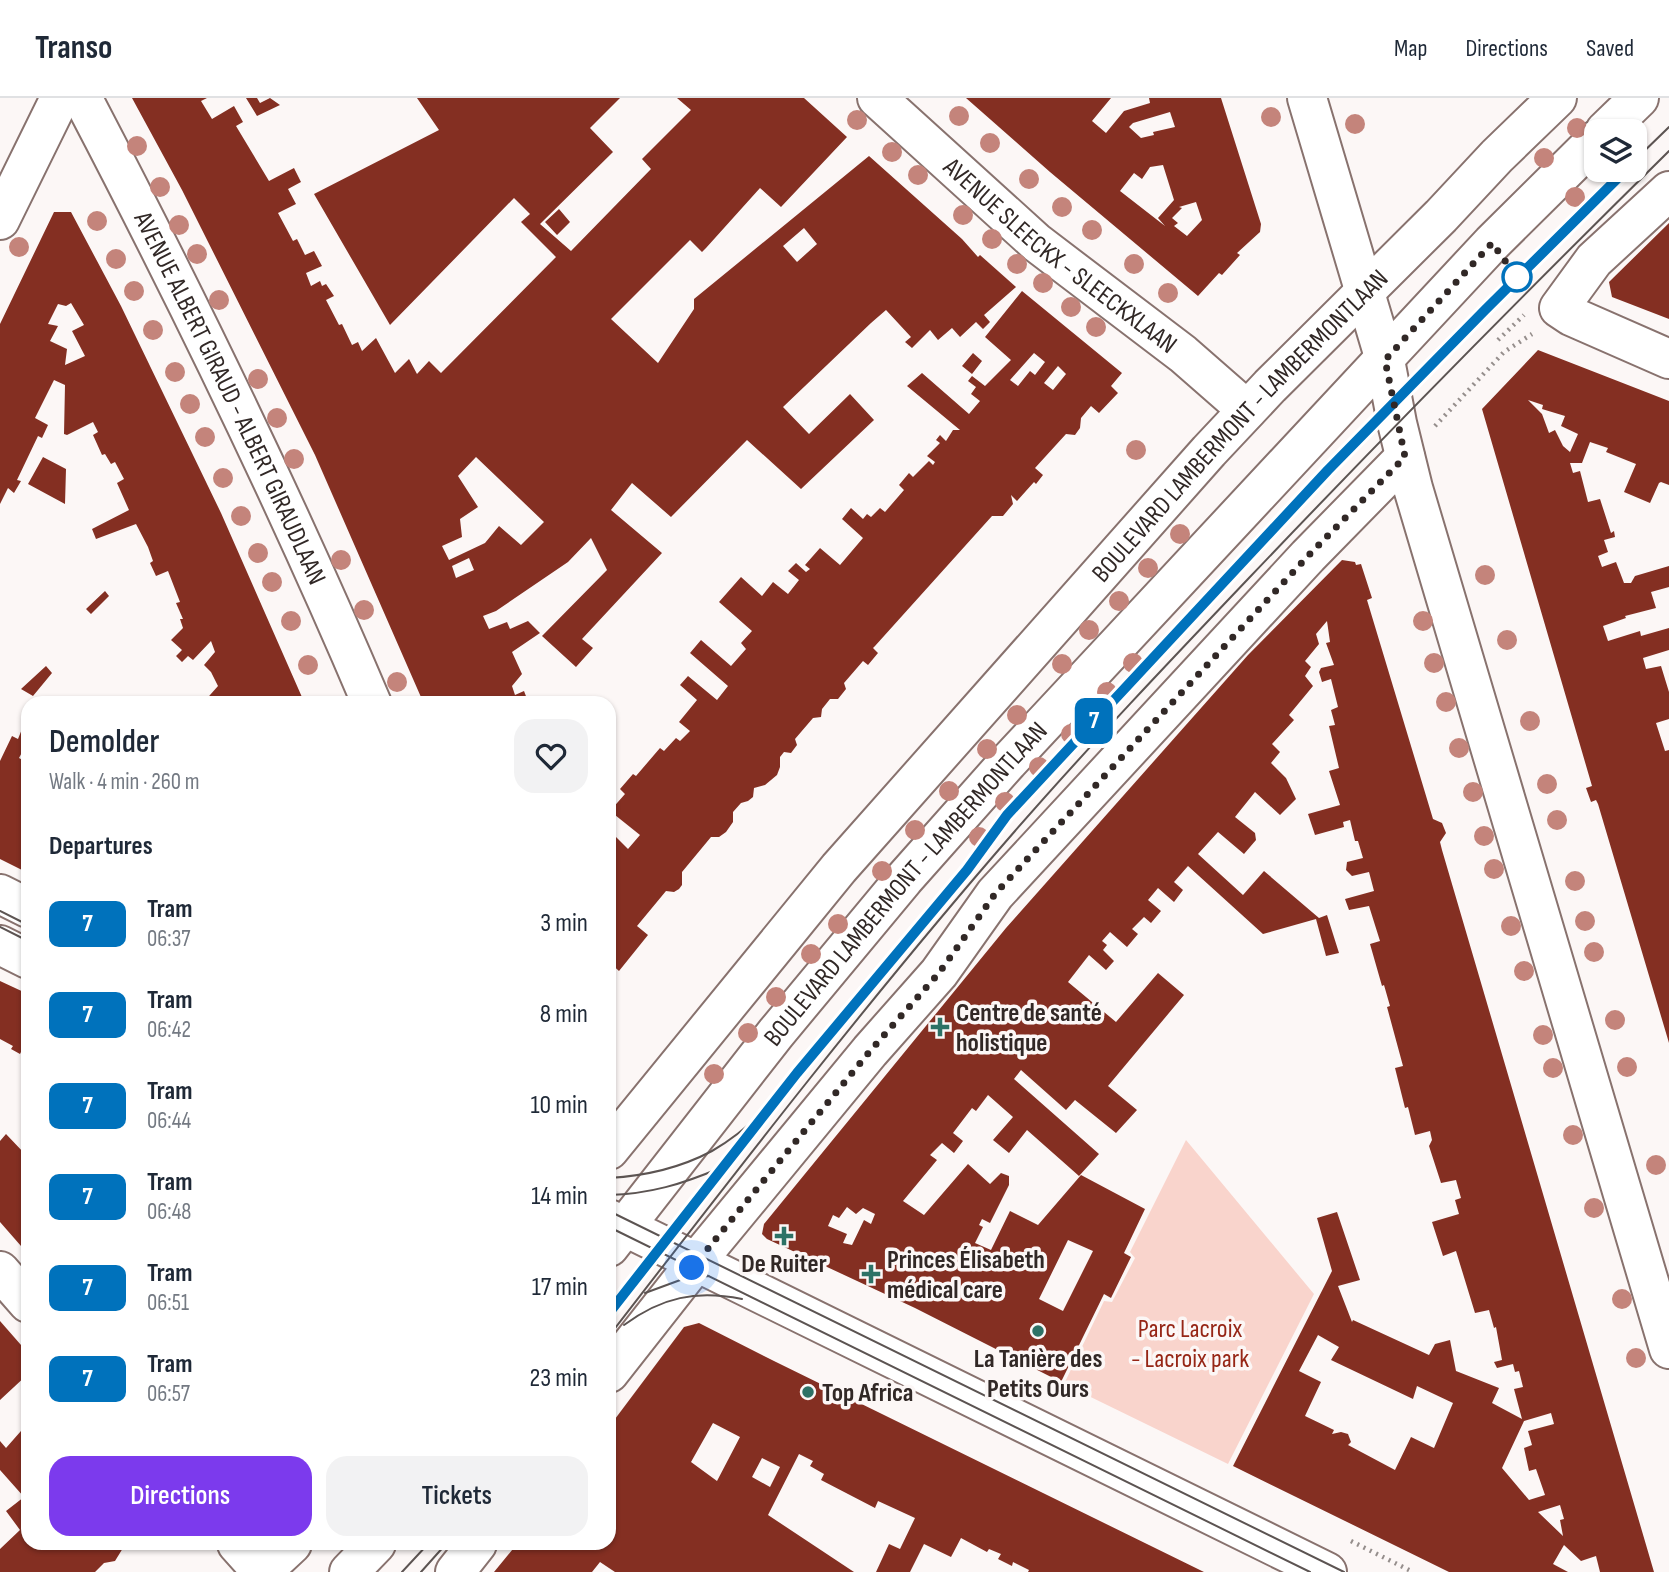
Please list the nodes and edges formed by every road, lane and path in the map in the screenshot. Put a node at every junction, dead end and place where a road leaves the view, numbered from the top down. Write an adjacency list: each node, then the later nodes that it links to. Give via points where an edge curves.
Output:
1 (60, 98): 10 (street)
2 (80, 98): 17 (street, AVENUE ALBERT GIRAUD - ALBERT GIRAUDLAAN, via 199,324 321,583)
3 (877, 98): 15 (street, AVENUE SLEECKX - SLEECKXLAAN, via 1037,243 1183,354)
4 (1307, 98): 11 (street)
5 (1557, 98): 11 (street, BOULEVARD LAMBERMONT - LAMBERMONTLAAN)
6 (1639, 98): 7 (street)
7 (1617, 119)
8 (1584, 152): 14 (street, BOULEVARD LAMBERMONT - LAMBERMONTLAAN, via 1492,243)
9 (1669, 191): 12 (street, via 1594,260)
10 (0, 220)
11 (1364, 292): 14 (street); 15 (street, BOULEVARD LAMBERMONT - LAMBERMONTLAAN)
12 (1559, 308): 13 (street); 16 (path, via 1535,332 1504,352)
13 (1669, 359)
14 (1385, 360): 16 (street); 23 (street, BOULEVARD LAMBERMONT - LAMBERMONTLAAN, via 904,879)
15 (1247, 410): 22 (street, BOULEVARD LAMBERMONT - LAMBERMONTLAAN, via 848,858)
16 (1405, 457): 25 (street, via 995,894 939,973); 28 (street)
17 (369, 696)
18 (0, 894): 19 (street)
19 (21, 904)
20 (0, 945): 21 (street)
21 (21, 956)
22 (616, 1137)
23 (616, 1229)
24 (616, 1232): 25 (street)
25 (696, 1261): 29 (street); 37 (street)
26 (0, 1271): 27 (street)
27 (21, 1295)
28 (1669, 1349)
29 (616, 1364)
30 (242, 1550): 34 (street)
31 (286, 1550): 34 (street)
32 (370, 1550): 35 (street)
33 (472, 1550): 36 (street)
34 (262, 1572)
35 (349, 1572)
36 (455, 1572)
37 (1327, 1572)

